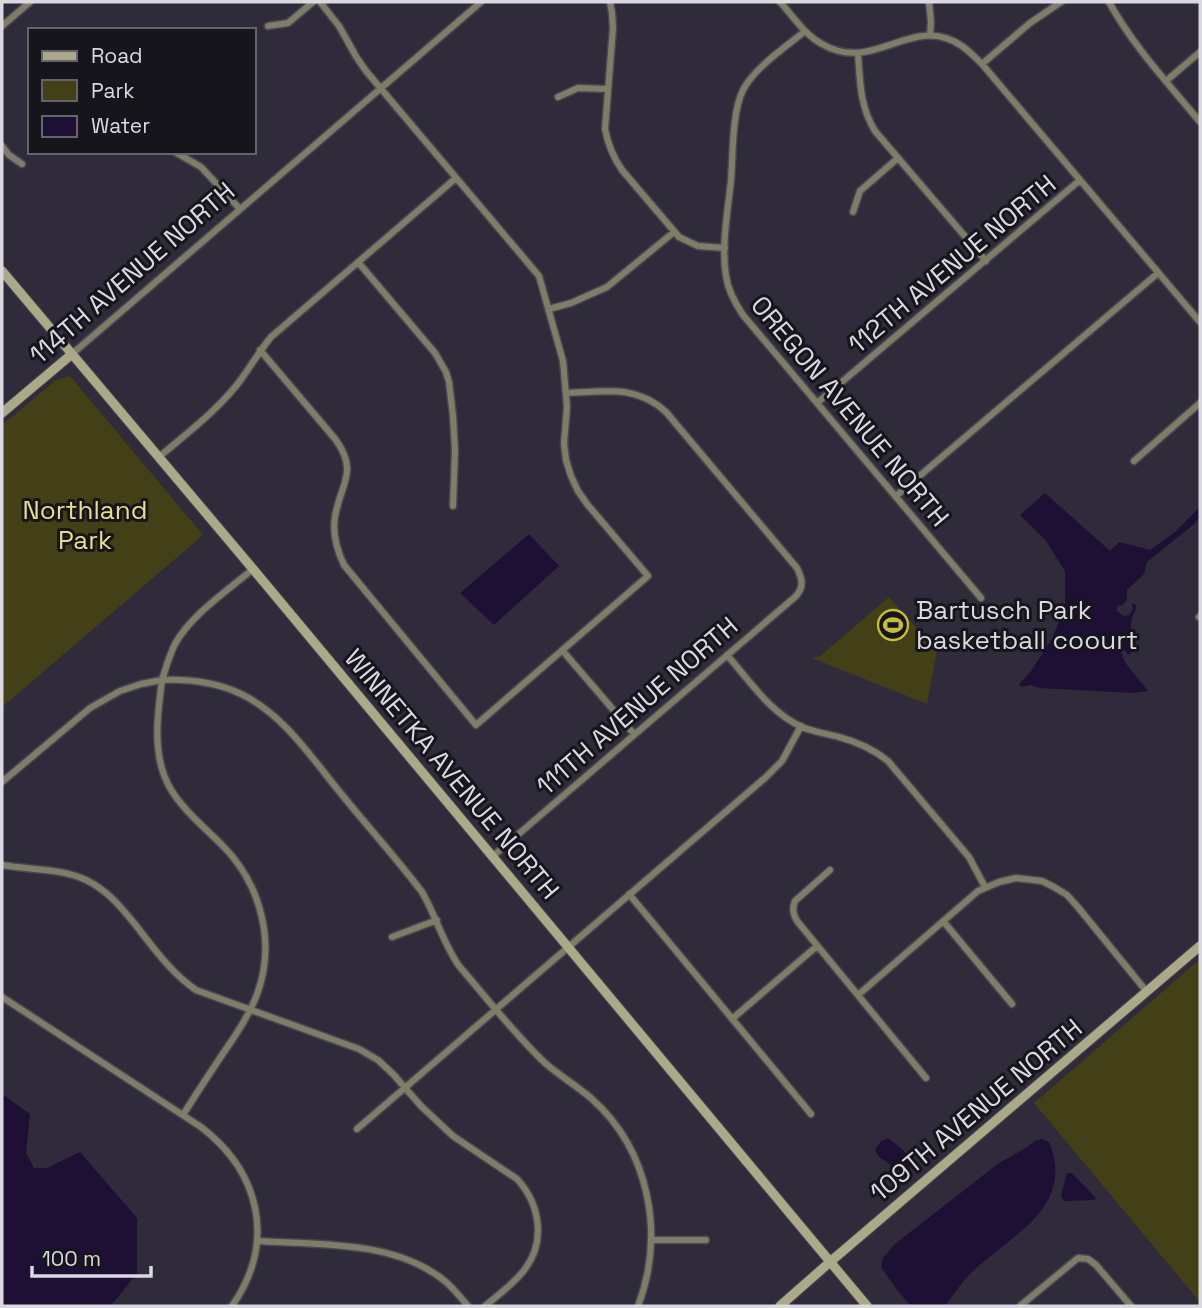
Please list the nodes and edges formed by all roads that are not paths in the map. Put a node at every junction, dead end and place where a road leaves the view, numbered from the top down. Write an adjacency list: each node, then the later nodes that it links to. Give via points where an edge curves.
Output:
1 (30, 2): 12 (street)
2 (313, 2): 13 (street, via 288,23)
3 (320, 2): 20 (street)
4 (467, 2): 11 (street)
5 (481, 2): 11 (street, 114TH AVENUE NORTH)
6 (610, 2): 21 (street, via 613,28)
7 (780, 2): 14 (street)
8 (929, 2): 15 (street)
9 (1061, 2): 18 (street)
10 (1109, 2): 19 (street)
11 (473, 9): 20 (street, 114TH AVENUE NORTH)
12 (2, 26)
13 (268, 26)
14 (806, 31): 17 (street, via 831,49); 33 (street, OREGON AVENUE NORTH, via 758,70 739,102)
15 (930, 35): 17 (street); 18 (street, via 960,45)
16 (1200, 52): 19 (street)
17 (858, 54): 26 (street, via 868,120)
18 (982, 64): 29 (street)
19 (1166, 81): 23 (street)
20 (381, 88): 28 (street); 30 (street, 114TH AVENUE NORTH)
21 (607, 89): 22 (street, via 578,88); 32 (street, via 605,129 614,158)
22 (558, 97)
23 (1200, 121)
24 (2, 146): 27 (street)
25 (178, 154): 30 (street, via 201,167)
26 (898, 158): 31 (street, via 860,191); 34 (street)
27 (22, 164)
28 (456, 178): 35 (street); 38 (street, via 534,268)
29 (1080, 180): 34 (street, 112TH AVENUE NORTH); 37 (street)
30 (240, 209): 41 (street, 114TH AVENUE NORTH)
31 (853, 212)
32 (674, 232): 33 (street, via 698,246); 38 (street, via 607,287)
33 (725, 248): 43 (street, OREGON AVENUE NORTH, via 726,276 734,302)
34 (986, 261): 43 (street, 112TH AVENUE NORTH)
35 (358, 262): 40 (street); 49 (street, via 446,372 455,450)
36 (2, 271): 41 (street, WINNETKA AVENUE NORTH)
37 (1158, 272): 39 (street); 48 (street)
38 (549, 309): 42 (street)
39 (1200, 322)
40 (260, 350): 46 (street, via 220,404); 52 (street, via 344,450 348,475 334,524 344,565 476,725)
41 (72, 354): 45 (street, 114TH AVENUE NORTH); 46 (street, WINNETKA AVENUE NORTH)
42 (567, 393): 52 (street, via 564,443 570,476 587,504 648,576); 53 (street, 111TH AVENUE NORTH, via 622,391 657,403 797,568 802,588 795,597)
43 (817, 403): 48 (street, OREGON AVENUE NORTH)
44 (1200, 403): 47 (street)
45 (2, 413)
46 (159, 457): 50 (street, WINNETKA AVENUE NORTH)
47 (1133, 461)
48 (895, 496): 51 (street, OREGON AVENUE NORTH)
49 (453, 506)
50 (253, 569): 54 (street, via 188,626 176,642); 58 (street, WINNETKA AVENUE NORTH)
51 (981, 598)
52 (562, 650): 56 (street)
53 (727, 654): 55 (street, via 765,699); 56 (street, 111TH AVENUE NORTH)
54 (162, 680): 57 (street, via 120,691 90,708); 63 (street, via 213,684 242,694 273,715 411,878); 74 (street, via 157,735 165,777 174,794 237,861 263,917 265,956)
55 (800, 726): 61 (street, via 859,743 888,761 969,857); 62 (street, via 782,761 766,777)
56 (634, 734): 58 (street, 111TH AVENUE NORTH)
57 (2, 782)
58 (493, 856): 68 (street, WINNETKA AVENUE NORTH)
59 (2, 865): 74 (street, via 70,874 99,887 181,979 195,990)
60 (830, 870): 66 (street, via 800,895 793,908 797,921)
61 (985, 887): 64 (street); 69 (street, via 1016,878 1042,881 1060,891)
62 (629, 894): 68 (street); 75 (street)
63 (437, 920): 65 (street); 73 (street, via 449,952)
64 (943, 921): 70 (street); 72 (street)
65 (392, 937)
66 (817, 946): 70 (street); 75 (street)
67 (1200, 946): 69 (street, 109TH AVENUE NORTH)
68 (568, 947): 73 (street); 84 (street, WINNETKA AVENUE NORTH)
69 (1147, 992): 84 (street, 109TH AVENUE NORTH)
70 (858, 995): 76 (street)
71 (2, 997): 79 (street)
72 (1013, 1004)
73 (496, 1008): 77 (street); 81 (street, via 544,1062 592,1099 624,1138 646,1186)
74 (251, 1010): 77 (street, via 359,1048); 79 (street)
75 (732, 1019): 78 (street)
76 (926, 1078)
77 (405, 1087): 80 (street); 87 (street, via 453,1136 526,1188 533,1201 539,1228 532,1257 515,1280)
78 (811, 1114)
79 (183, 1115): 83 (street, via 218,1140 243,1173 252,1193)
80 (357, 1129)
81 (652, 1240): 82 (street); 88 (street)
82 (706, 1240)
83 (257, 1241): 85 (street, via 249,1276); 86 (street, via 358,1248 405,1258 446,1283)
84 (830, 1262): 89 (street, 109TH AVENUE NORTH); 90 (street, WINNETKA AVENUE NORTH)
85 (232, 1306)
86 (468, 1306)
87 (485, 1306)
88 (638, 1306)
89 (780, 1306)
90 (867, 1306)
91 (1020, 1306): 92 (street, via 1078,1258 1096,1265)
92 (1131, 1306)

